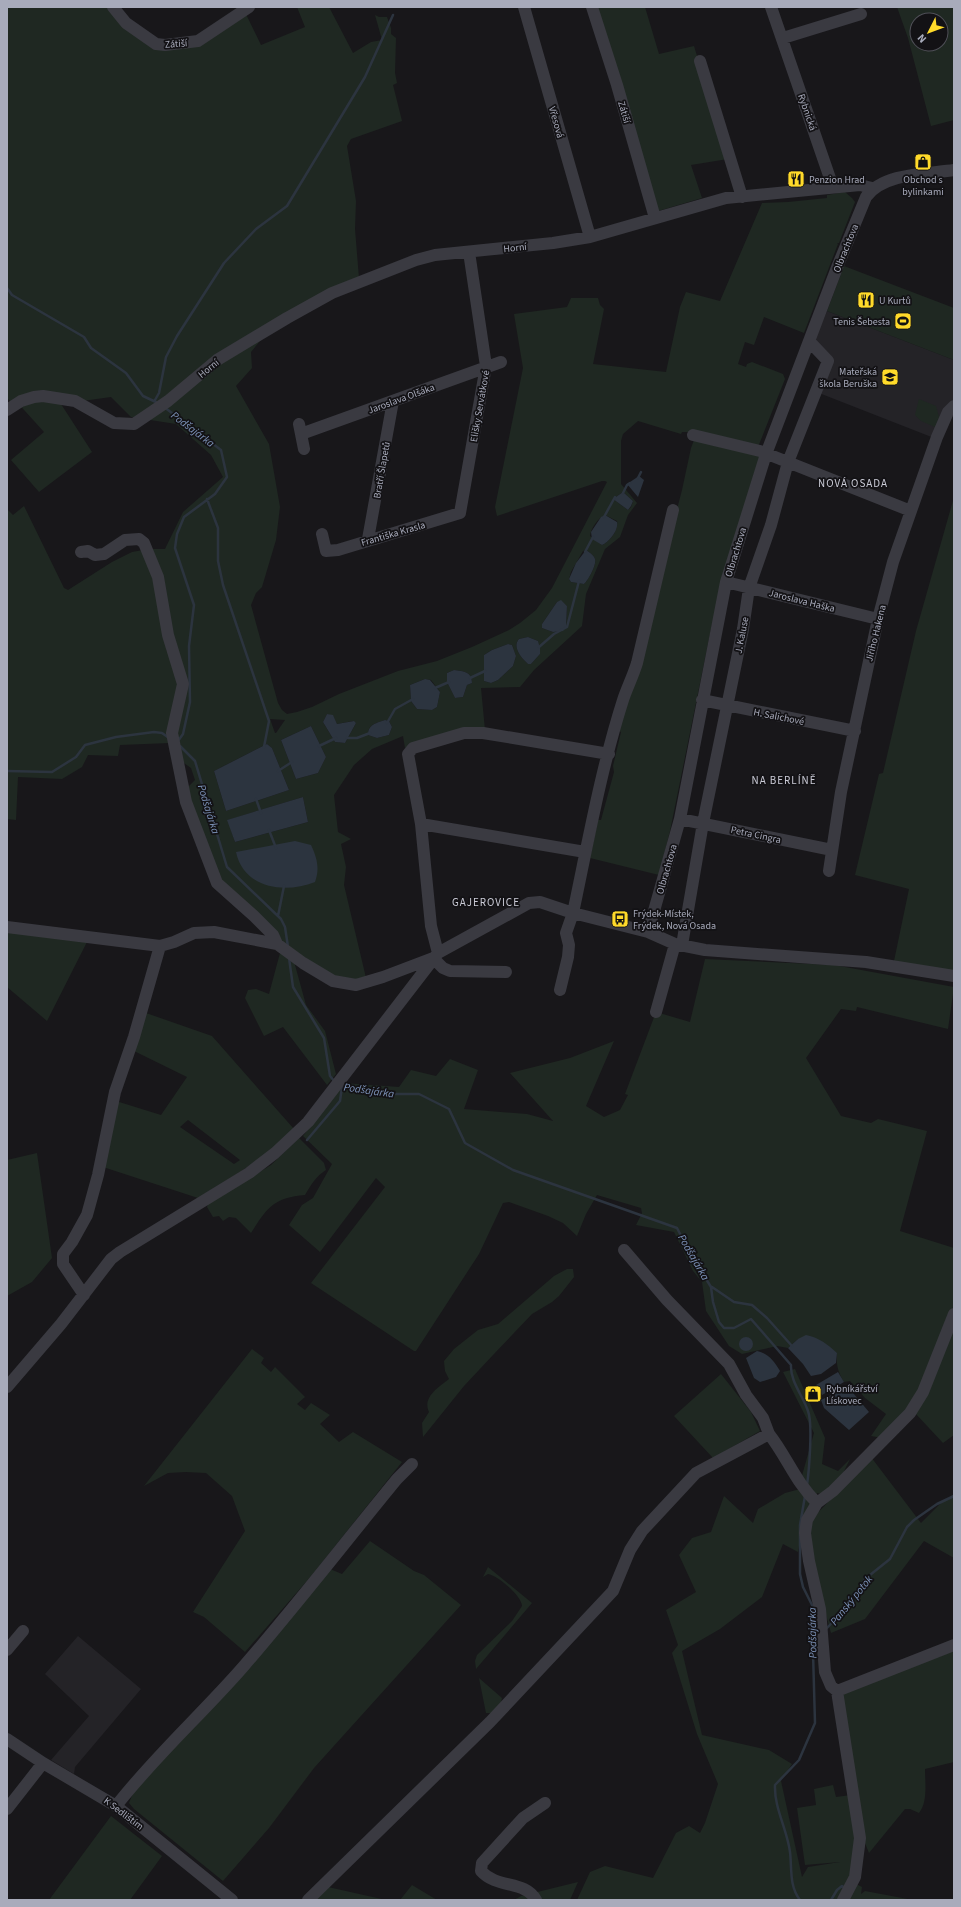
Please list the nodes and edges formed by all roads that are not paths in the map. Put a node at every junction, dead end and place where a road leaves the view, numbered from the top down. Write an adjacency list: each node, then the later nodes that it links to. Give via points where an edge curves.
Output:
1 (113, 7): 5 (street, Zátiší, via 126,22 156,44 164,45 198,41)
2 (524, 7): 14 (street, Vřesová)
3 (592, 7): 13 (street, Zátiší)
4 (771, 7): 7 (street, Rybnická)
5 (244, 8)
6 (861, 14): 7 (street)
7 (783, 38): 10 (street, Rybnická)
8 (700, 62): 12 (street)
9 (954, 170): 11 (street, via 903,177)
10 (833, 187): 11 (street, Horní, via 860,185); 12 (street, Horní)
11 (872, 188): 16 (street, Olbrachtova, via 863,203)
12 (742, 197): 13 (street, Horní, via 726,198)
13 (655, 218): 14 (street, Horní)
14 (590, 237): 15 (street, Horní)
15 (469, 252): 18 (street, Elišky Servátkové); 21 (street, Horní, via 435,255 416,260 332,293 217,360 168,401 134,424 114,423 76,401 43,396 21,401)
16 (809, 341): 24 (street, Olbrachtova); 25 (street, J. Kaluse, via 828,361)
17 (500, 362): 18 (street, Jaroslava Olšáka)
18 (486, 366): 19 (street, Jaroslava Olšáka); 28 (street, Elišky Servátkové)
19 (393, 402): 23 (street, Jaroslava Olšáka, via 300,429); 30 (street, Bratří Šlapetů)
20 (954, 406): 27 (street, Jiřího Hakena, via 948,412 937,437)
21 (7, 410)
22 (693, 435): 24 (street, via 760,450)
23 (304, 449)
24 (766, 454): 25 (street); 32 (street, Olbrachtova)
25 (788, 462): 27 (street); 33 (street, J. Kaluse, via 771,525)
26 (674, 510): 38 (street, via 632,682 624,699)
27 (911, 511): 34 (street, Jiřího Hakena, via 893,562)
28 (460, 513): 30 (street, Františka Krasla)
29 (322, 534): 30 (street, Františka Krasla, via 326,551 338,550)
30 (368, 539)
31 (81, 552): 48 (street, via 104,554 125,540 139,539 144,543 158,577 168,635 183,684 172,733 186,802 217,883 273,935)
32 (726, 582): 33 (street, Jaroslava Haška); 35 (street, Olbrachtova)
33 (749, 588): 34 (street, Jaroslava Haška); 36 (street, J. Kaluse)
34 (878, 619): 37 (street, Jiřího Hakena)
35 (702, 700): 36 (street, H. Salichové); 39 (street, Olbrachtova)
36 (727, 705): 37 (street, H. Salichové); 41 (street, J. Kaluse)
37 (855, 731): 42 (street, Jiřího Hakena, via 841,792)
38 (609, 754): 40 (street, via 482,732 464,733 413,748 408,754); 43 (street)
39 (680, 819): 41 (street, Petra Cingra); 47 (street, Olbrachtova)
40 (421, 824): 43 (street); 51 (street)
41 (703, 824): 42 (street, Petra Cingra); 49 (street, J. Kaluse)
42 (832, 850): 44 (street, Jiřího Hakena)
43 (585, 852): 45 (street)
44 (829, 871)
45 (573, 913): 47 (street); 51 (street, via 540,902 529,903); 54 (street, via 566,932 569,945)
46 (7, 927): 50 (street)
47 (648, 932): 49 (street)
48 (277, 944): 50 (street, via 214,932 194,933); 51 (street, via 333,981 356,985)
49 (679, 944): 53 (street, via 705,950 866,962); 55 (street, J. Kaluse)
50 (160, 946): 57 (street, via 115,1092 87,1215 63,1254 63,1264)
51 (436, 956): 52 (street, via 443,968 450,971); 57 (street, via 304,1126 269,1158 120,1252 104,1267)
52 (506, 972)
53 (954, 976)
54 (560, 990)
55 (656, 1012)
56 (624, 1250): 60 (street, via 667,1300 729,1364 746,1395 763,1418)
57 (84, 1295): 59 (street)
58 (954, 1314): 62 (street, via 924,1392 910,1413 833,1491)
59 (7, 1387)
60 (769, 1434): 62 (street, via 781,1449 805,1491); 74 (street, via 696,1473 642,1531 630,1550 613,1591 490,1722)
61 (412, 1464): 70 (street, via 243,1667 173,1740)
62 (817, 1502): 66 (street, via 807,1520 805,1533 808,1560 820,1609 825,1672 831,1686)
63 (23, 1631): 65 (street)
64 (954, 1645): 66 (street)
65 (7, 1650)
66 (837, 1691): 72 (street, via 860,1838 855,1877)
67 (7, 1739): 68 (street, K Sedlištím)
68 (43, 1763): 70 (street, K Sedlištím); 71 (street)
69 (545, 1803): 75 (street, via 523,1818 482,1863 481,1871 492,1880 527,1889)
70 (116, 1806): 73 (street, K Sedlištím)
71 (7, 1809)
72 (846, 1894)
73 (232, 1900)
74 (308, 1900)
75 (536, 1900)

